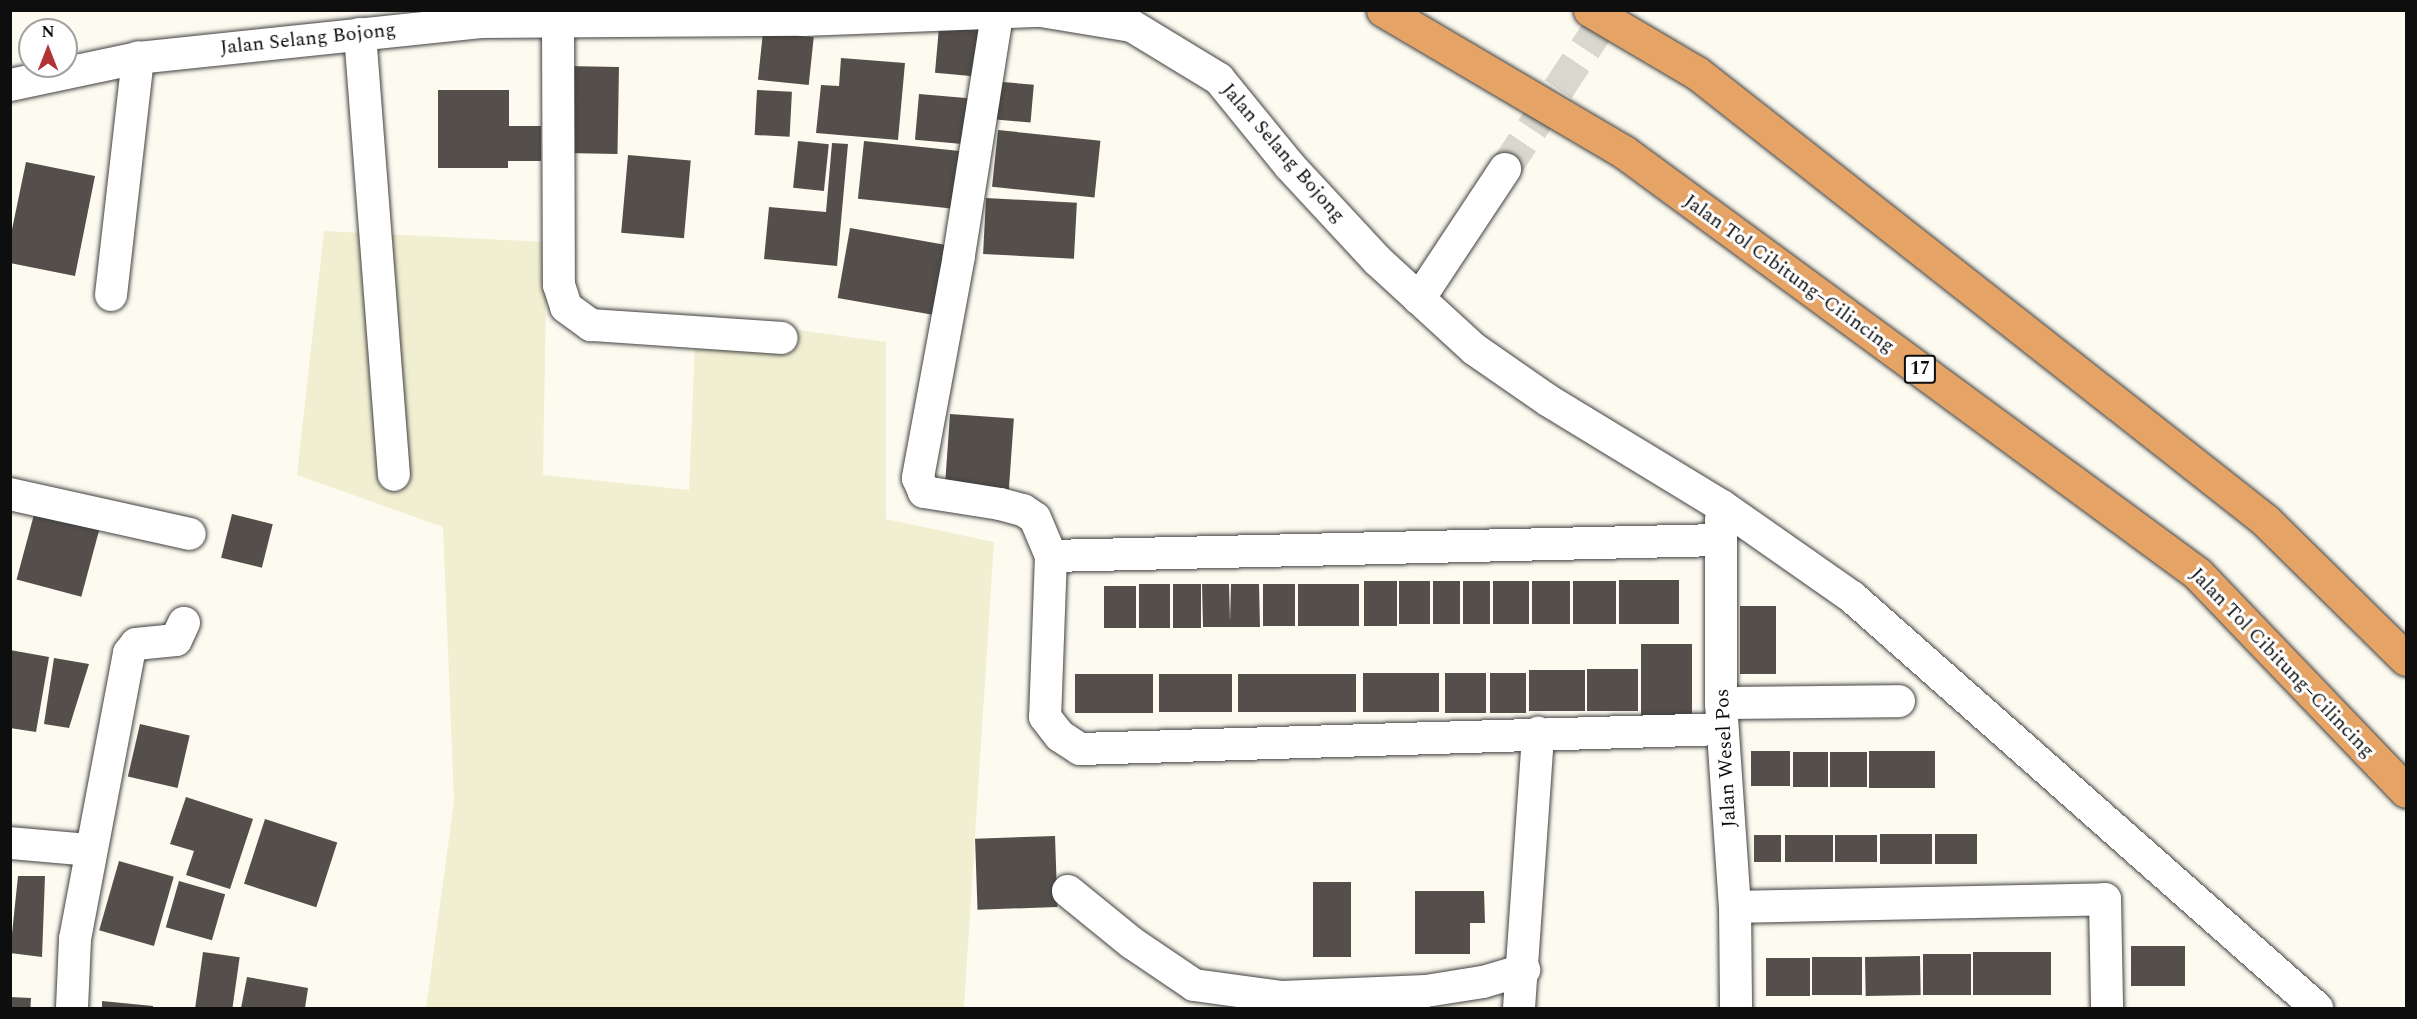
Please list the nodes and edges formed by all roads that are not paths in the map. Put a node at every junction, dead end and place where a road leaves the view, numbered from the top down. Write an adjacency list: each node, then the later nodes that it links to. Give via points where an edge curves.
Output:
1 (1383, 10): 25 (highway, Jalan Tol Cibitung–Cilincing / 17, via 1624,152 2197,573)
2 (1590, 10): 21 (highway, via 1696,73 2265,520)
3 (746, 15): 4 (street, Jalan Selang Bojong); 6 (street, Jalan Selang Bojong)
4 (997, 15): 12 (street, Jalan Selang Bojong, via 1041,11 1132,26 1219,79 1290,166); 19 (street, via 918,478 924,492 1023,510 1035,518)
5 (420, 19): 6 (street, Jalan Selang Bojong); 7 (street, Jalan Selang Bojong)
6 (558, 22): 13 (street, via 559,285 566,307 591,325)
7 (360, 34): 8 (street, Jalan Selang Bojong); 14 (street)
8 (138, 58): 9 (street, Jalan Selang Bojong); 11 (street)
9 (10, 85)
10 (1505, 169): 12 (street)
11 (111, 295)
12 (1419, 299): 16 (street, Jalan Selang Bojong, via 1474,349 1549,401)
13 (782, 338)
14 (394, 475)
15 (10, 494): 17 (street)
16 (1722, 506): 18 (street, Jalan Wesel Pos); 35 (street, Jalan Selang Bojong, via 1852,597)
17 (190, 534)
18 (1721, 540): 19 (street); 23 (street, Jalan Wesel Pos)
19 (1051, 556): 24 (street, via 1045,717 1060,736 1080,748)
20 (184, 623): 27 (street, via 177,640 136,644 129,654)
21 (2406, 659)
22 (1899, 701): 23 (street)
23 (1721, 716): 24 (street); 29 (street, Jalan Wesel Pos)
24 (1538, 733): 30 (street)
25 (2406, 791)
26 (10, 843): 27 (street)
27 (90, 850): 31 (street, via 75,939)
28 (1068, 891): 30 (street, via 1140,950 1194,985 1282,997 1426,991 1483,982)
29 (1735, 907): 33 (street, Jalan Wesel Pos); 34 (street, via 2105,899)
30 (1524, 970): 32 (street)
31 (72, 1008)
32 (1519, 1008)
33 (1736, 1008)
34 (2107, 1008)
35 (2317, 1008)

